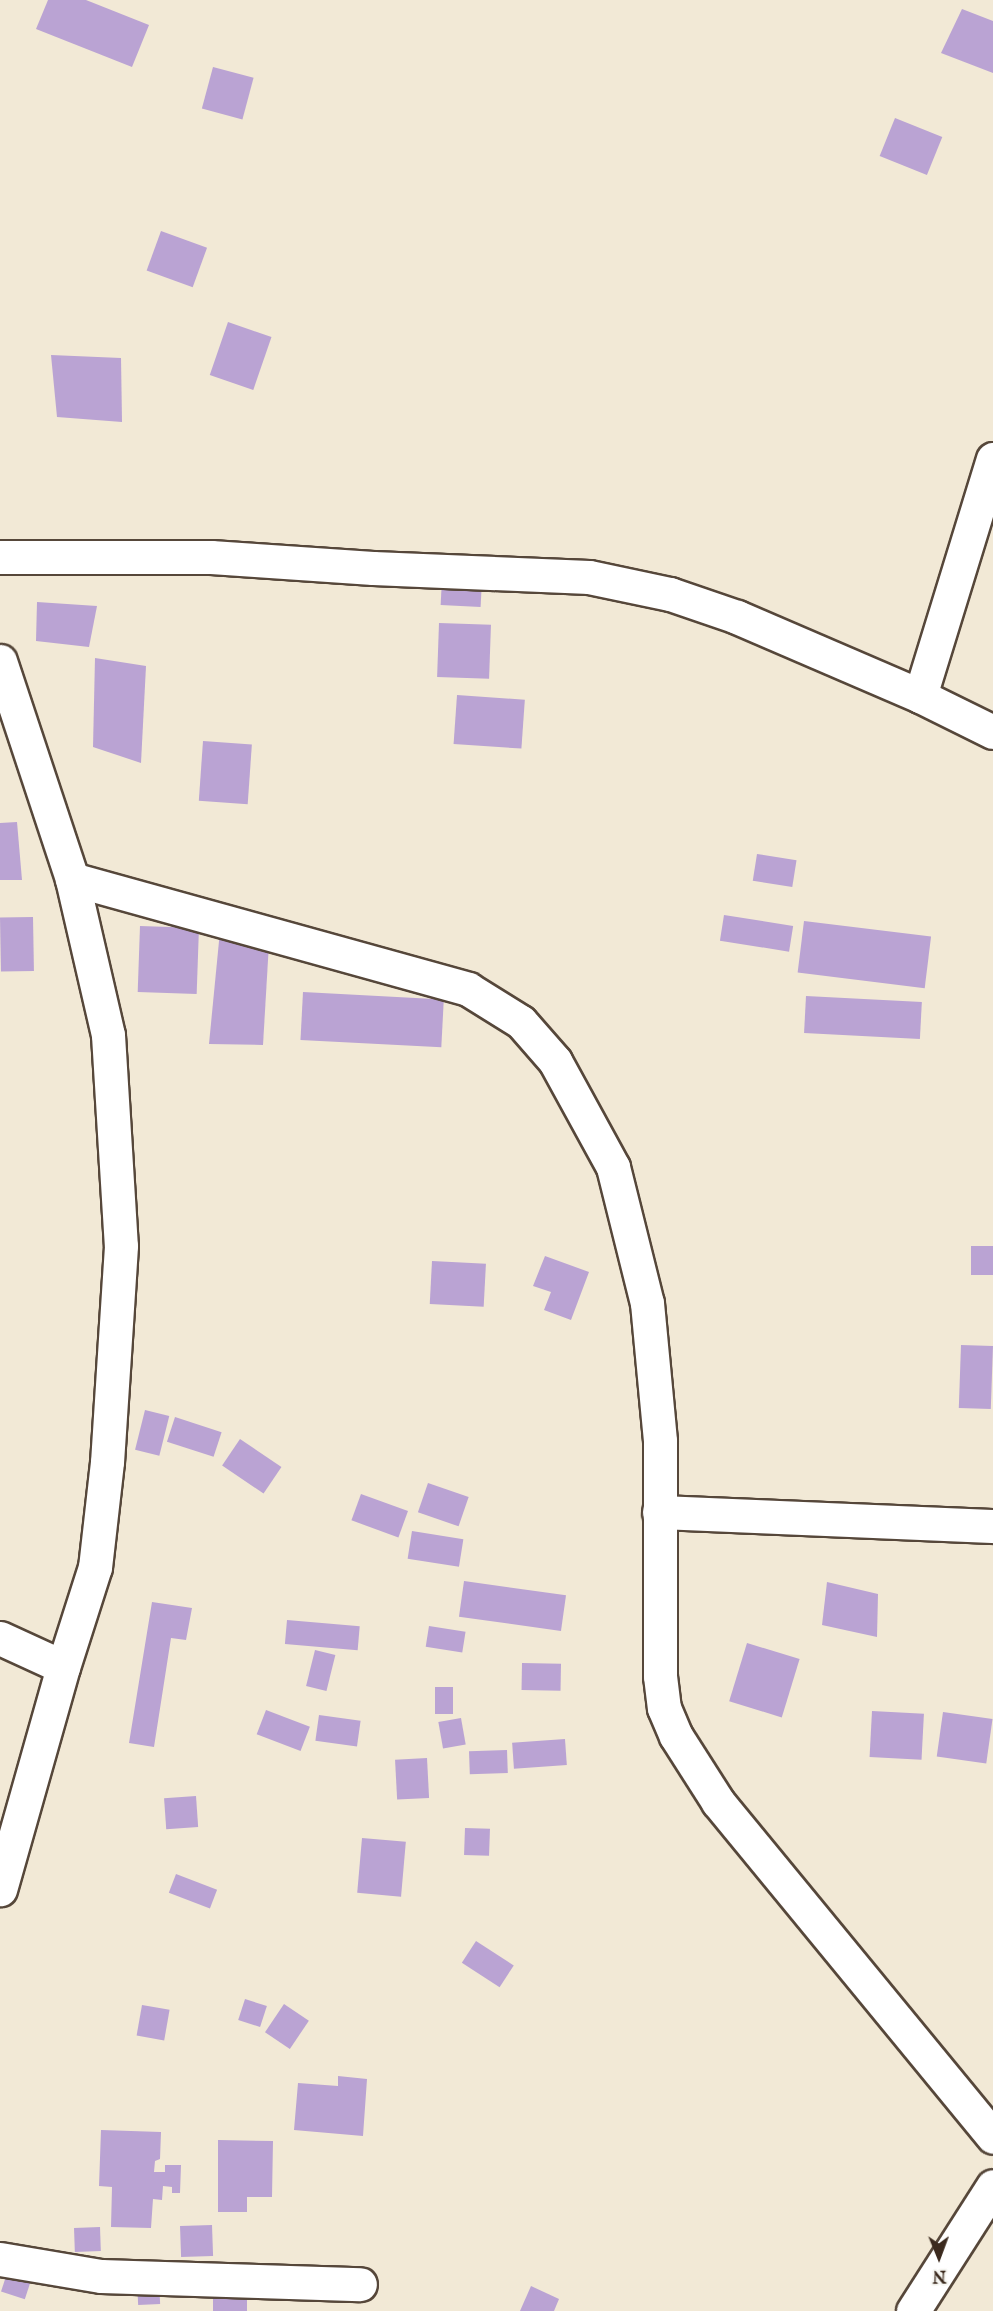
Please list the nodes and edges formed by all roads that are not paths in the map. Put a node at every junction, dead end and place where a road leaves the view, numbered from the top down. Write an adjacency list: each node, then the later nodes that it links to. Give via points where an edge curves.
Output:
1 (993, 459): 4 (street)
2 (0, 557): 4 (street, via 212,557 590,577 670,594 737,617)
3 (0, 661): 6 (street)
4 (920, 696): 5 (street)
5 (993, 732)
6 (72, 879): 7 (street, via 468,989 521,1022 555,1062 613,1167 647,1303 660,1441); 10 (street, via 108,1035 121,1246 107,1462 95,1567)
7 (659, 1512): 8 (street); 12 (street, via 660,1676 664,1708 676,1736 718,1802)
8 (993, 1526)
9 (0, 1638): 10 (street)
10 (63, 1667): 11 (street)
11 (0, 1889)
12 (993, 2137)
13 (993, 2187): 16 (street)
14 (0, 2259): 15 (street, via 101,2277)
15 (360, 2284)
16 (913, 2311)

